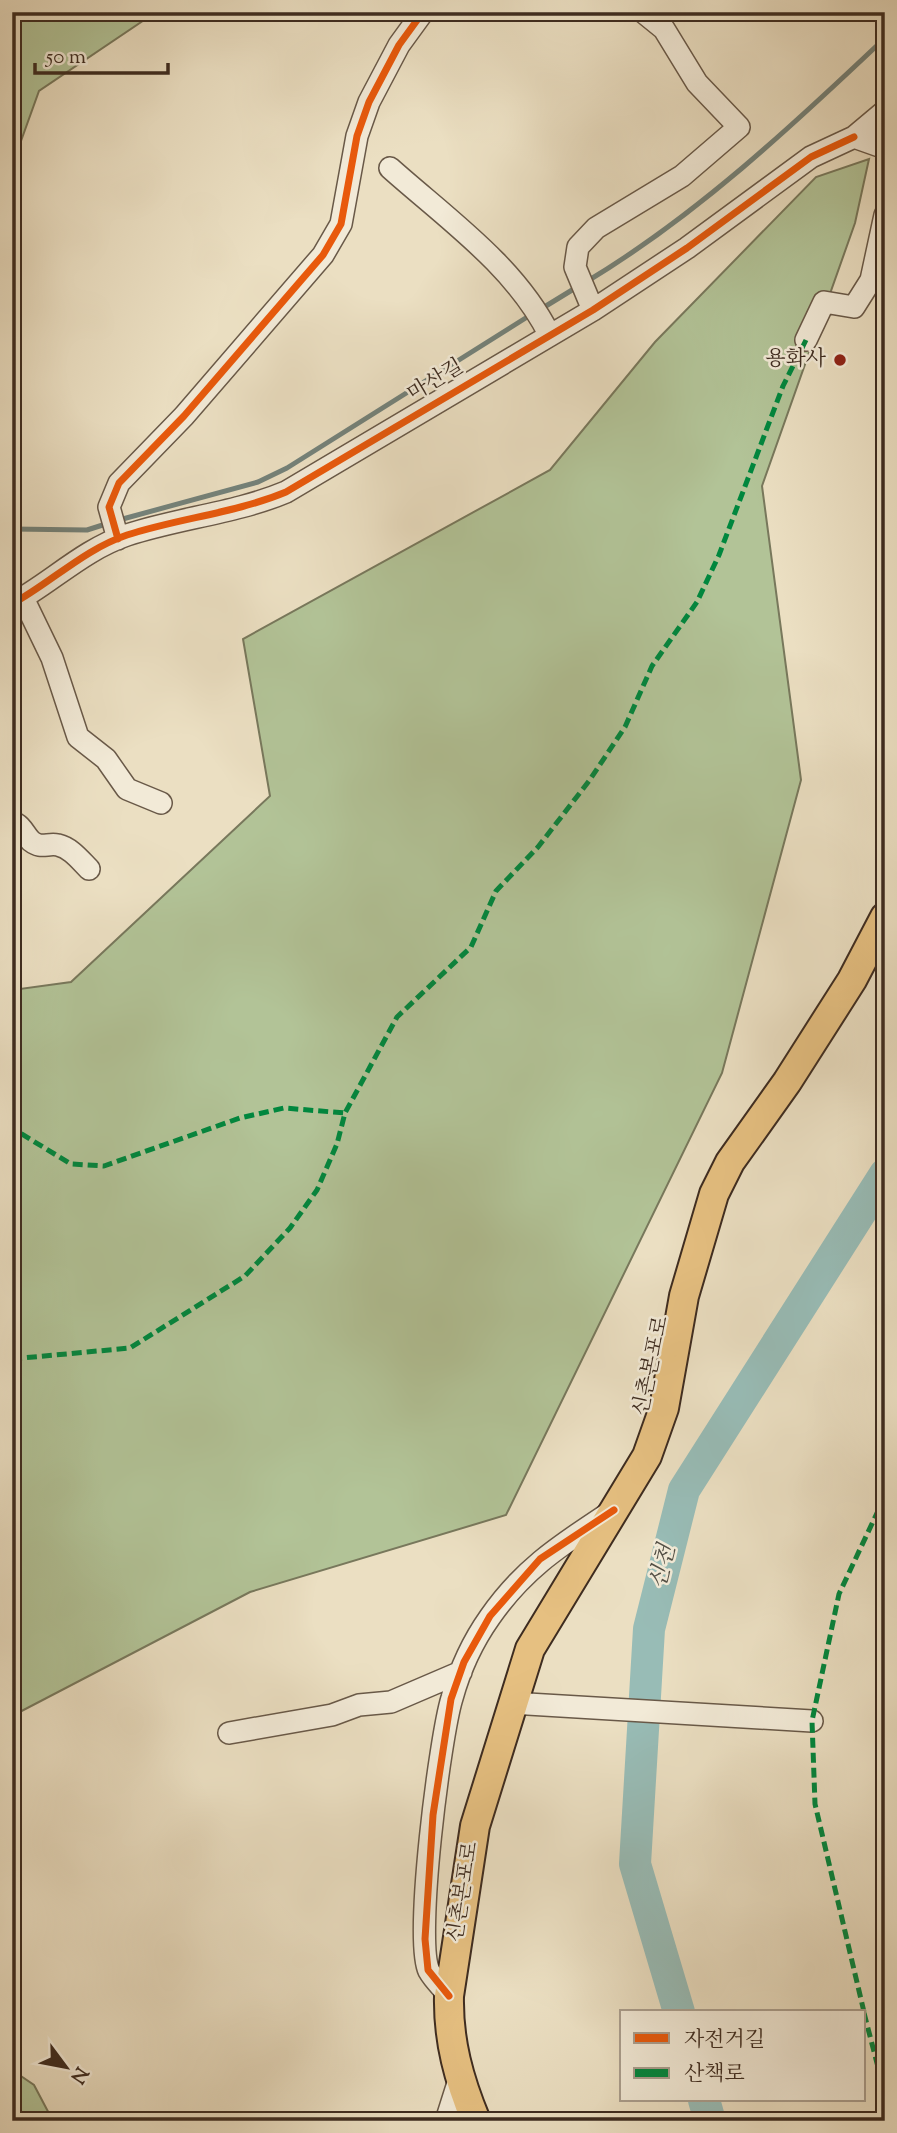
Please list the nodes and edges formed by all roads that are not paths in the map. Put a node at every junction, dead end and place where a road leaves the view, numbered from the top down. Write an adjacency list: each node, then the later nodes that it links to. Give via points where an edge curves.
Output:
1 (423, 12): 11 (street, via 399,45 369,102 357,136 341,224 323,255 184,416 119,483)
2 (643, 12): 8 (street, via 664,29 698,83 739,127 682,176 596,228 578,247 575,267)
3 (885, 111): 4 (street, 마산길)
4 (854, 137): 5 (street); 8 (street, 마산길, via 811,157 687,248)
5 (885, 148)
6 (390, 168): 9 (street, via 486,253 527,296)
7 (885, 215): 10 (street, via 871,281 854,307 824,302)
8 (590, 301): 9 (street, 마산길)
9 (546, 327): 11 (street, 마산길, via 286,492 254,505)
10 (806, 340)
11 (114, 524): 12 (street, 마산길, via 78,559)
12 (18, 601): 13 (street, via 52,658 78,737 106,759 127,789)
13 (161, 803)
14 (12, 822): 15 (street, via 30,840 40,846 57,845)
15 (89, 869)
16 (885, 917): 17 (main road, 신촌본포로, via 852,980 713,1194 684,1296 664,1408 647,1456)
17 (614, 1510): 18 (street, via 540,1559 491,1616); 19 (main road, 신촌본포로, via 530,1649)
18 (461, 1672): 21 (street, via 391,1702); 22 (street, via 451,1699 433,1815 426,1905 428,1970)
19 (511, 1703): 20 (street); 22 (main road, 신촌본포로, via 475,1826)
20 (812, 1721)
21 (229, 1733)
22 (449, 1996): 23 (main road, 신촌본포로)
23 (459, 2080): 24 (street); 25 (main road, 신촌본포로)
24 (446, 2121)
25 (476, 2121)

